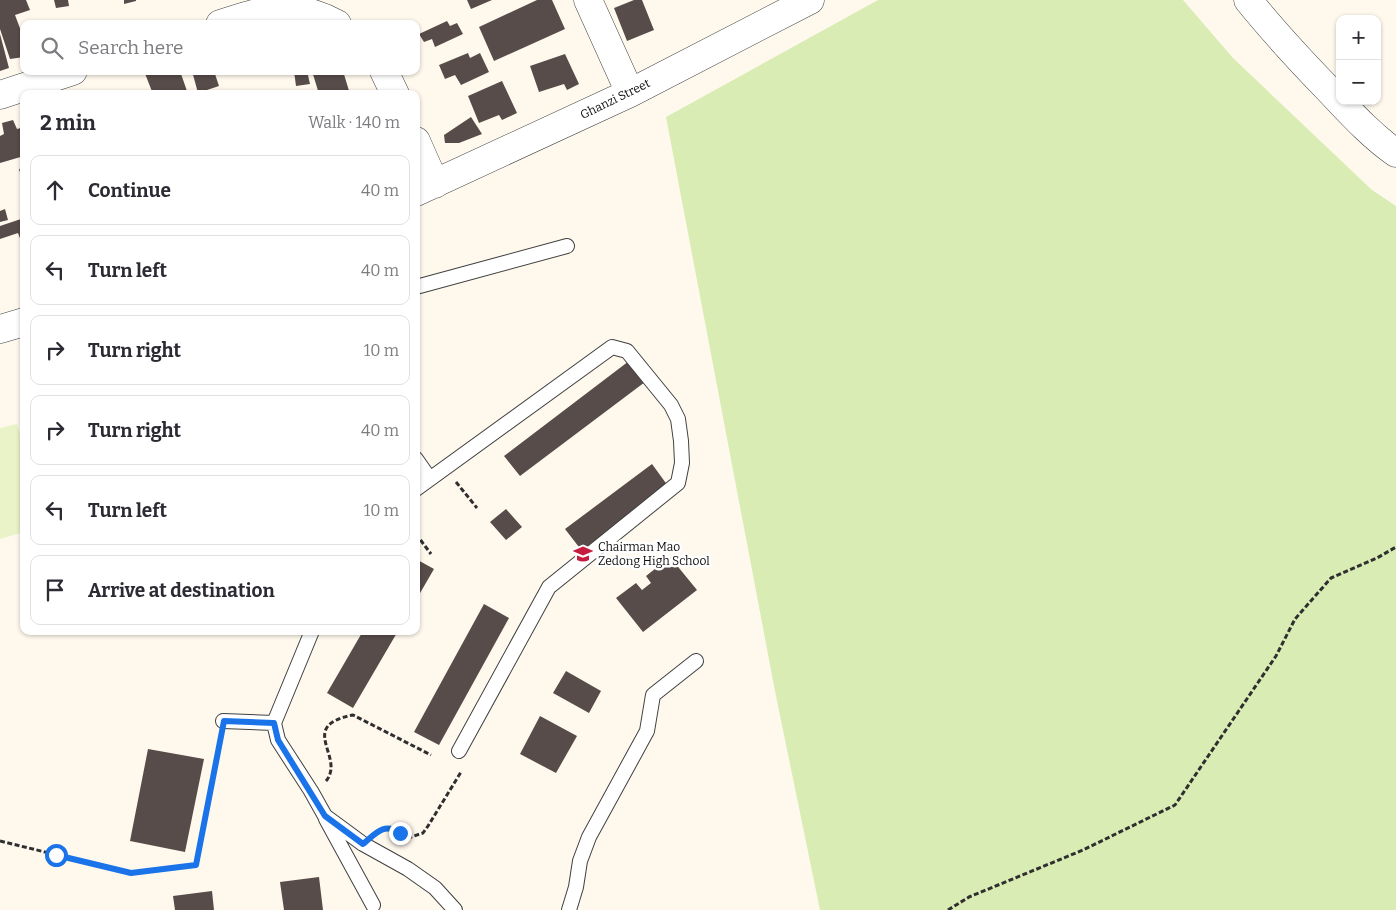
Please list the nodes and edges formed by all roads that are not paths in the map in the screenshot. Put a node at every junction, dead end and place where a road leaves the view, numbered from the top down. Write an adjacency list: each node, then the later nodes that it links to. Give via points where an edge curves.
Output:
1 (588, 0): 9 (street)
2 (810, 0): 9 (street, Ghanzi Street)
3 (1248, 0): 11 (street, via 1274,33 1351,114)
4 (233, 20): 5 (street, via 264,10 286,8 313,13)
5 (328, 20)
6 (61, 75): 10 (street)
7 (386, 75): 8 (street)
8 (393, 90)
9 (630, 93): 13 (street, Ghanzi Street)
10 (0, 95)
11 (1396, 153)
12 (420, 160): 13 (street)
13 (426, 188)
14 (566, 246): 15 (lane)
15 (420, 286)
16 (20, 323): 17 (street)
17 (0, 329)
18 (420, 465): 19 (lane)
19 (430, 479): 20 (lane); 25 (lane, via 612,348 627,351 671,404 678,419 682,463 678,482 549,587)
20 (420, 486)
21 (310, 635): 24 (lane)
22 (696, 661): 29 (lane, via 653,695 647,731 589,837)
23 (224, 721): 24 (lane)
24 (274, 723): 26 (lane, via 278,740)
25 (459, 750)
26 (325, 816): 27 (lane); 28 (lane, via 363,844 435,888)
27 (373, 905)
28 (455, 910)
29 (569, 910)

